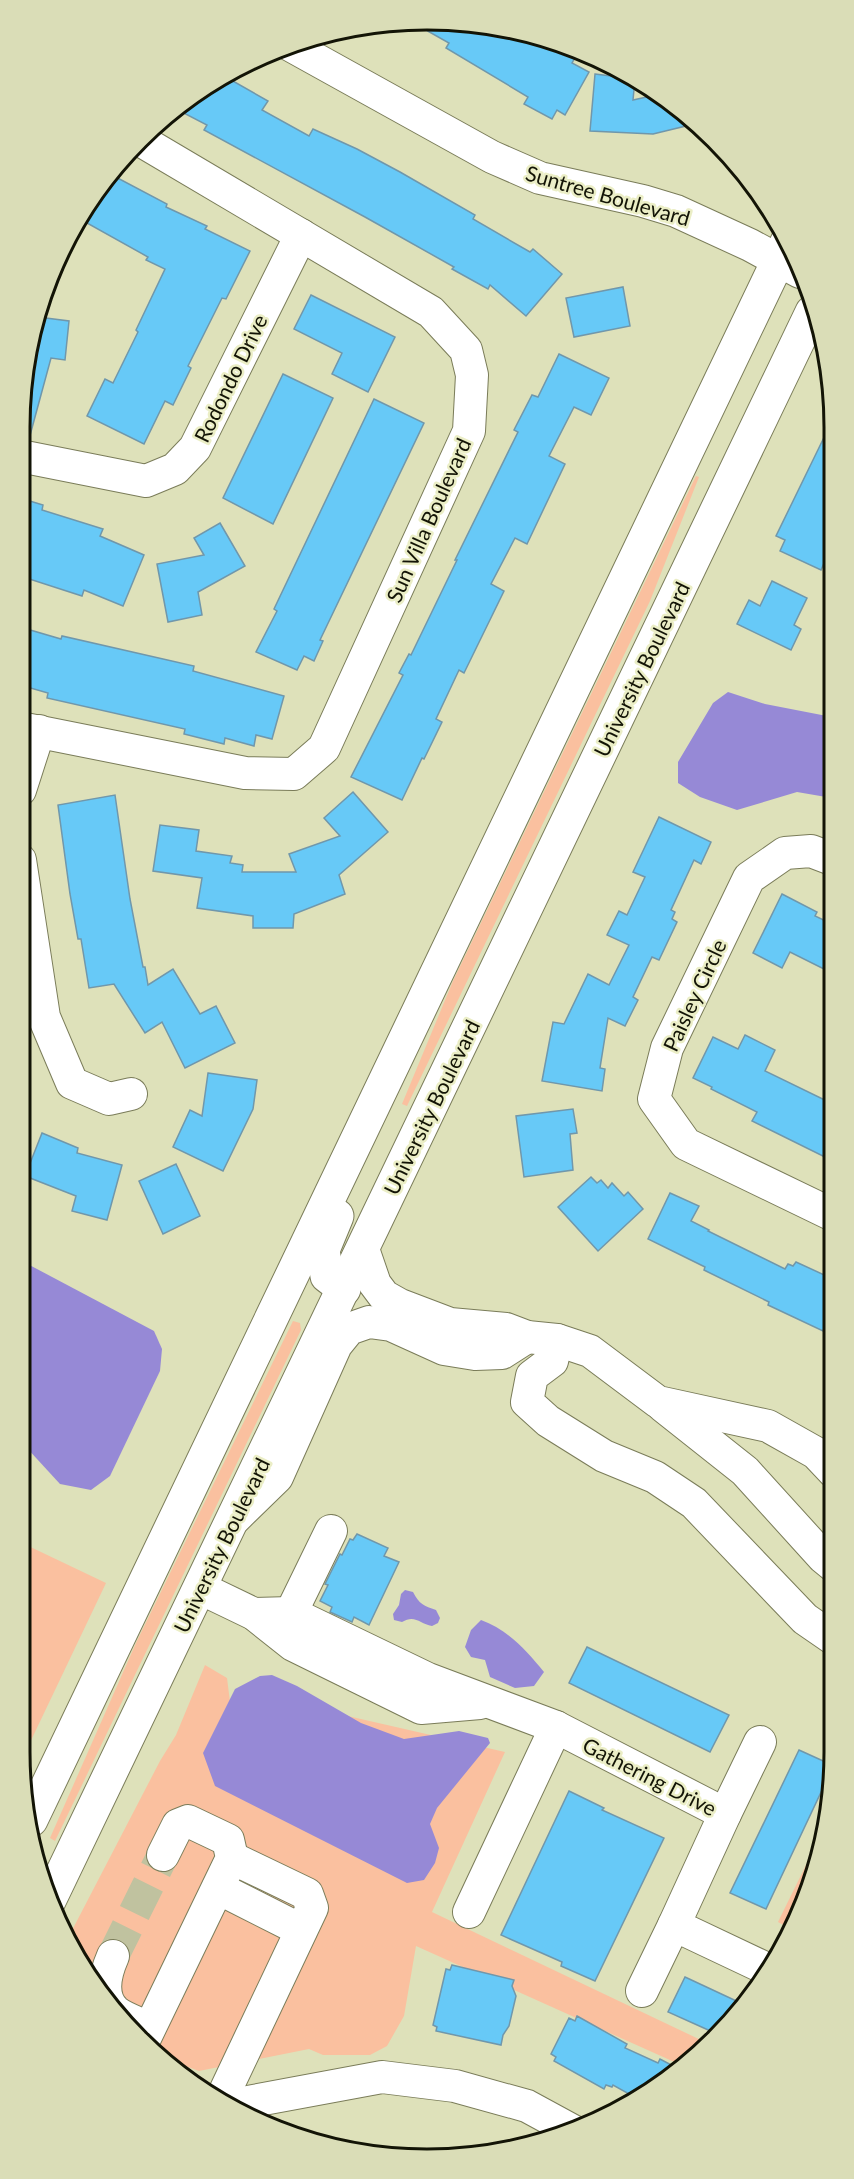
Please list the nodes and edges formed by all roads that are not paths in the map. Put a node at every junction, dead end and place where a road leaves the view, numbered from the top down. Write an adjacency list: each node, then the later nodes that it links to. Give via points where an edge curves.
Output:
1 (300, 51): 4 (street, Suntree Boulevard, via 492,157 540,178 676,211)
2 (148, 145): 3 (street, Sun Villa Boulevard)
3 (301, 235): 7 (street, Rodondo Drive, via 195,448 175,469 146,481); 8 (street, Sun Villa Boulevard, via 431,312 466,350 472,375 469,431 324,748 294,774 245,773)
4 (786, 257)
5 (788, 261): 11 (main road)
6 (809, 319): 14 (main road, University Boulevard)
7 (30, 458)
8 (30, 729)
9 (824, 856): 13 (street, Paisley Circle, via 811,851 785,853 749,878 667,1048 654,1099 686,1144)
10 (30, 925): 12 (street, via 44,1017 72,1083 109,1099)
11 (417, 1017): 15 (main road, via 323,1250 327,1276); 30 (main road)
12 (131, 1094)
13 (824, 1211)
14 (363, 1249): 15 (main road, University Boulevard); 16 (street, via 375,1284 384,1296 400,1305 450,1324 506,1329)
15 (344, 1289): 16 (street, via 417,1326 453,1339 482,1344); 20 (main road, University Boulevard)
16 (527, 1337): 17 (street); 20 (street, via 502,1353 475,1354 444,1349 392,1325 369,1322 349,1329 336,1345 277,1477)
17 (557, 1340): 18 (street, via 590,1351); 26 (street, via 552,1361 532,1376 527,1402 604,1456 655,1477 694,1503 805,1619)
18 (658, 1402): 19 (street, via 768,1426); 22 (street, via 745,1471)
19 (824, 1461)
20 (232, 1520): 23 (main road, University Boulevard)
21 (331, 1531): 24 (street)
22 (824, 1558)
23 (200, 1588): 25 (street); 35 (main road, University Boulevard)
24 (291, 1613): 25 (street); 27 (street, Gathering Drive)
25 (254, 1614): 27 (street, via 292,1645 421,1708)
26 (824, 1632)
27 (487, 1702): 28 (street, Gathering Drive)
28 (556, 1727): 31 (street, Gathering Drive); 36 (street)
29 (759, 1742): 31 (street)
30 (35, 1812)
31 (725, 1814): 37 (street, Gathering Drive)
32 (164, 1854): 33 (street, via 178,1825 188,1821 228,1840)
33 (232, 1858): 34 (street); 38 (street, via 307,1894 312,1908)
34 (218, 1888): 38 (street); 43 (street)
35 (55, 1891)
36 (469, 1912)
37 (674, 1925): 40 (street); 42 (street, Gathering Drive)
38 (301, 1930): 44 (street)
39 (113, 1956): 41 (street)
40 (761, 1966)
41 (105, 1985)
42 (642, 1991)
43 (147, 2034)
44 (224, 2093)
45 (242, 2103): 46 (street, via 382,2077 456,2086 527,2106)
46 (562, 2125)

